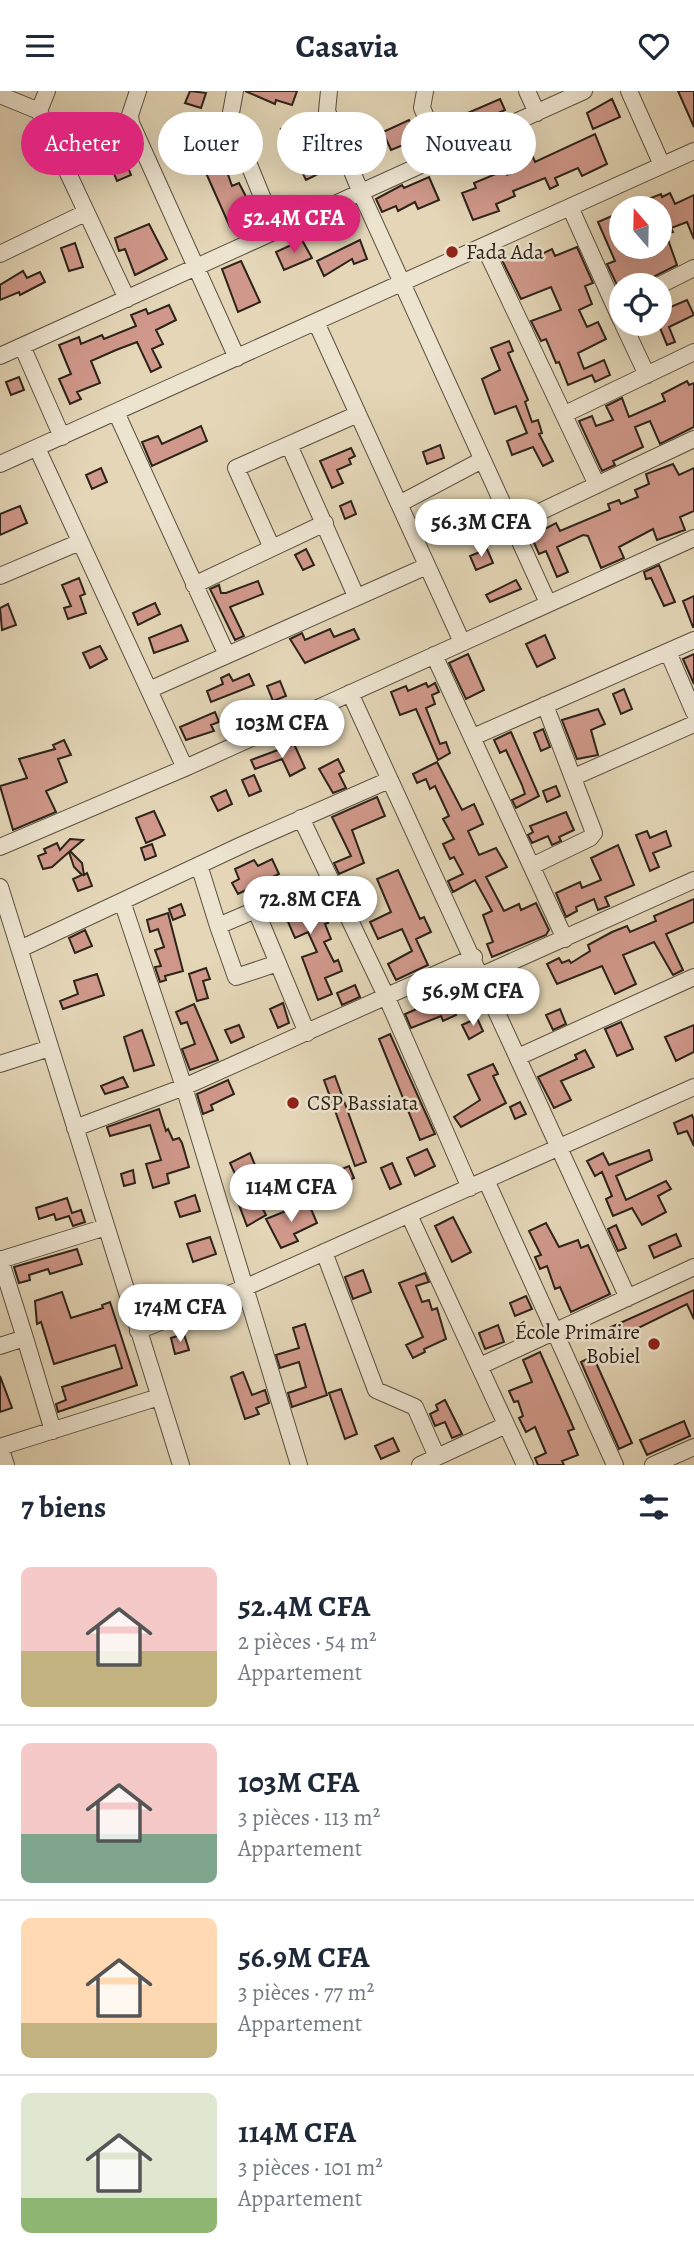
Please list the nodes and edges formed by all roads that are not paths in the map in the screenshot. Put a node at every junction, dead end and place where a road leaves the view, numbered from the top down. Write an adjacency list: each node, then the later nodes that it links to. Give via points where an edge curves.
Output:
1 (47, 91): 10 (street)
2 (138, 91): 22 (street, via 131,124)
3 (235, 91): 19 (street, via 230,118)
4 (329, 91): 16 (street, via 327,111)
5 (425, 91): 11 (street)
6 (527, 91): 12 (street)
7 (584, 91): 12 (street)
8 (629, 91): 14 (street)
9 (0, 95): 10 (street)
10 (39, 111): 18 (street)
11 (424, 112)
12 (537, 113)
13 (694, 151): 14 (street)
14 (662, 165): 17 (street)
15 (401, 174): 16 (street)
16 (361, 193): 19 (street); 25 (street)
17 (570, 207): 20 (street); 26 (street)
18 (85, 213): 21 (street); 27 (street)
19 (276, 231): 22 (street)
20 (484, 246): 25 (street); 37 (street)
21 (0, 254)
22 (196, 267): 27 (street); 33 (street)
23 (694, 268): 24 (street)
24 (672, 279)
25 (404, 282): 28 (street); 42 (street)
26 (609, 290)
27 (127, 299): 30 (street)
28 (316, 322): 33 (street); 36 (street)
29 (630, 336): 34 (street)
30 (22, 346): 32 (street); 38 (street)
31 (694, 352): 34 (street)
32 (0, 356)
33 (237, 358): 35 (street)
34 (647, 375): 37 (street)
35 (116, 412): 38 (street); 53 (street)
36 (358, 414): 40 (street); 45 (street)
37 (565, 414): 44 (street)
38 (62, 437): 41 (street)
39 (694, 439): 44 (street)
40 (289, 445): 46 (street); 50 (street, via 236,468)
41 (37, 448): 43 (street); 49 (street)
42 (482, 460): 45 (street); 47 (street)
43 (0, 464)
44 (597, 485): 47 (street)
45 (399, 504): 51 (street)
46 (325, 523): 50 (street); 54 (street)
47 (512, 525): 55 (street)
48 (694, 538): 55 (street)
49 (80, 542): 52 (street); 61 (street)
50 (272, 548): 53 (street)
51 (427, 566): 54 (street); 57 (street)
52 (0, 576)
53 (194, 585): 59 (street)
54 (356, 596): 59 (street)
55 (548, 603): 57 (street)
56 (694, 640): 58 (street)
57 (462, 642): 60 (street)
58 (668, 652): 63 (street); 64 (street)
59 (226, 653): 61 (street)
60 (434, 655): 62 (street); 66 (street)
61 (149, 690): 67 (street)
62 (350, 693): 67 (street); 69 (street)
63 (545, 705): 66 (street); 68 (street)
64 (694, 712)
65 (694, 724): 68 (street)
66 (473, 737): 73 (street)
67 (185, 768): 71 (street)
68 (574, 778): 73 (street, via 594,835)
69 (389, 780): 70 (street); 80 (street)
70 (301, 818): 72 (street); 84 (street)
71 (0, 847)
72 (198, 865): 76 (street); 77 (street)
73 (532, 866): 78 (street)
74 (694, 880): 78 (street)
75 (0, 887): 79 (street)
76 (122, 901): 79 (street); 89 (street)
77 (218, 926): 81 (street, via 255,911); 81 (street, via 236,977)
78 (565, 939): 82 (street)
79 (20, 950): 86 (street)
80 (474, 957): 82 (street); 84 (street)
81 (278, 963): 85 (street)
82 (482, 975): 87 (street)
83 (694, 977): 87 (street)
84 (387, 998): 85 (street); 94 (street)
85 (307, 1033): 89 (street)
86 (50, 1048): 88 (street); 91 (street)
87 (518, 1057): 92 (street)
88 (0, 1064)
89 (184, 1087): 91 (street); 100 (street)
90 (694, 1087): 92 (street)
91 (75, 1128): 96 (street)
92 (559, 1147): 93 (street); 101 (street)
93 (486, 1181): 94 (street); 103 (street)
94 (470, 1188): 95 (street)
95 (409, 1215): 97 (street); 106 (street)
96 (106, 1227): 98 (street); 102 (street)
97 (324, 1252): 100 (street); 112 (street, via 376,1390 415,1407)
98 (0, 1260): 104 (street)
99 (694, 1267): 101 (street)
100 (244, 1288): 102 (street); 115 (street)
101 (628, 1298): 103 (street)
102 (138, 1331): 107 (street)
103 (555, 1332): 106 (street); 118 (street)
104 (25, 1338): 105 (street); 109 (street)
105 (0, 1346)
106 (480, 1366): 108 (street)
107 (159, 1397): 109 (street); 114 (street)
108 (506, 1425): 112 (street); 117 (street)
109 (53, 1431): 110 (street)
110 (0, 1447): 113 (street)
111 (694, 1447): 119 (street)
112 (437, 1457): 116 (street)
113 (6, 1465)
114 (180, 1465)
115 (299, 1465)
116 (420, 1465)
117 (525, 1465)
118 (615, 1465)
119 (653, 1465)

